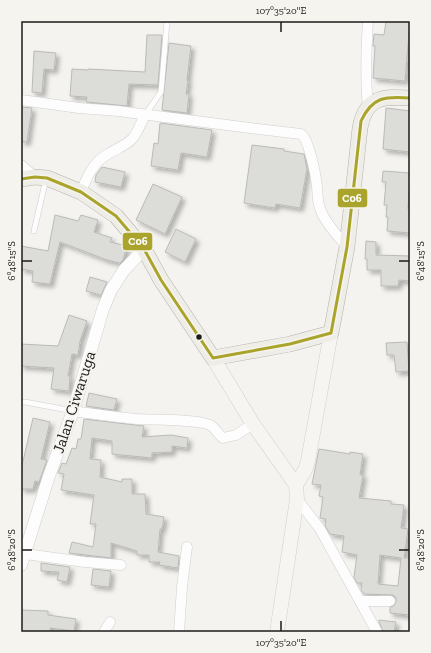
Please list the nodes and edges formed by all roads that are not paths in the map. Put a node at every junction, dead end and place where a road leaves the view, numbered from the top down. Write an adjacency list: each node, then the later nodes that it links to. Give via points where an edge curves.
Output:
1 (167, 21): 6 (lane, via 161,92)
2 (368, 21): 5 (street, via 365,80)
3 (410, 98): 5 (main road, via 382,98 372,102)
4 (21, 100): 6 (street)
5 (368, 107): 11 (main road, via 360,128)
6 (144, 114): 9 (street, via 133,138 98,162 90,171); 11 (street, via 298,133 304,136 320,208)
7 (21, 165): 8 (street)
8 (34, 178): 9 (main road); 10 (lane, via 40,201)
9 (81, 192): 12 (main road, via 116,216)
10 (34, 231)
11 (347, 247): 13 (main road)
12 (144, 249): 14 (main road, via 161,280); 16 (street, Jalan Ciwaruga, via 124,270 111,290)
13 (331, 333): 14 (main road, via 290,344); 18 (main road, via 308,461)
14 (213, 358): 17 (main road)
15 (25, 402): 16 (lane)
16 (73, 411): 17 (street, via 134,419 196,422 210,425 223,438 236,435); 20 (street, Jalan Ciwaruga)
17 (253, 424): 18 (main road)
18 (297, 492): 22 (street); 27 (main road)
19 (187, 547): 26 (street)
20 (22, 560): 21 (street)
21 (121, 565)
22 (360, 601): 23 (street); 28 (street)
23 (390, 601)
24 (110, 622): 25 (street)
25 (104, 632)
26 (179, 632)
27 (277, 632)
28 (377, 632)

